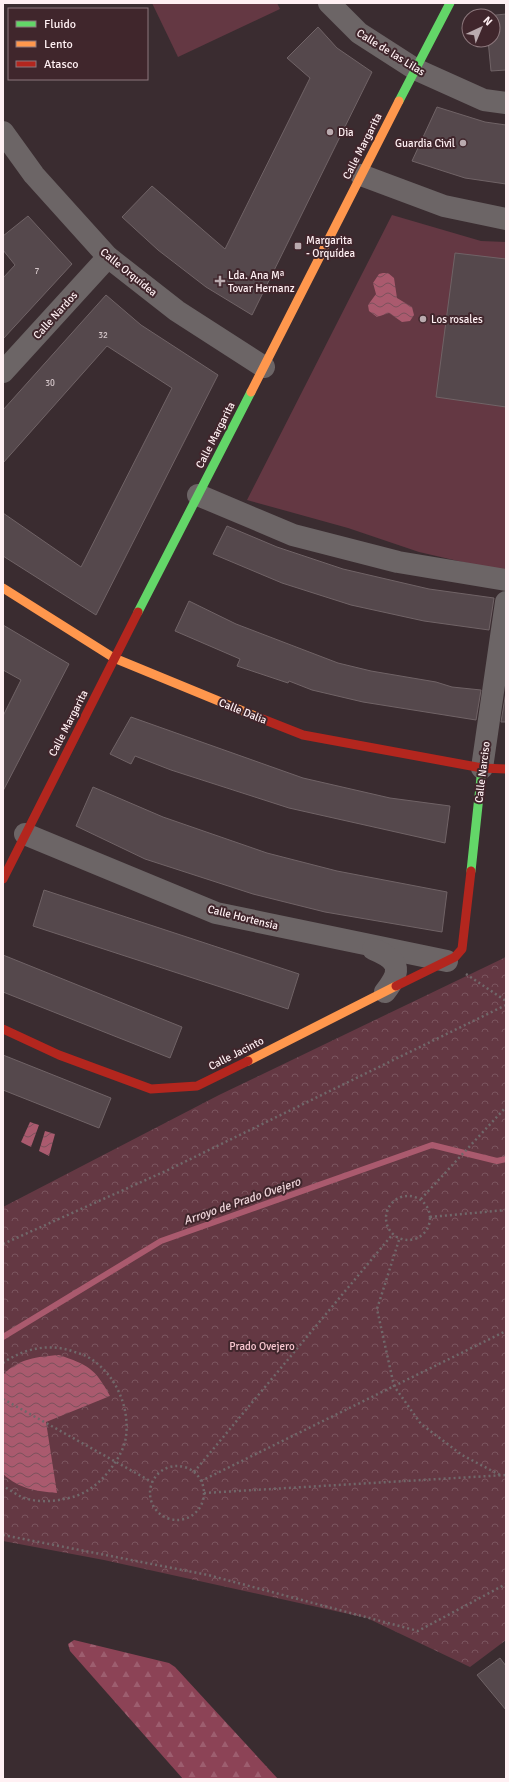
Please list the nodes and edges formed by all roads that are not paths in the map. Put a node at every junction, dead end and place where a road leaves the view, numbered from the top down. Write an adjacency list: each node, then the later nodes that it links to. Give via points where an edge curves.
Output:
1 (329, 3): 3 (street, Calle de las Lilas, via 359,33)
2 (450, 3): 3 (street, Calle Margarita)
3 (415, 69): 4 (street, Calle de las Lilas, via 484,100); 6 (street, Calle Margarita)
4 (506, 103)
5 (3, 132): 8 (street, Calle Orquídea, via 34,175)
6 (361, 175): 7 (street, via 444,206); 9 (street, Calle Margarita)
7 (506, 219)
8 (108, 257): 9 (street, Calle Orquídea, via 177,311); 10 (street, Calle Nardos)
9 (264, 367): 11 (street, Calle Margarita)
10 (3, 372)
11 (198, 495): 12 (street, via 293,535 398,562); 15 (street, Calle Margarita)
12 (506, 580)
13 (3, 588): 15 (street, Calle Dalia)
14 (506, 602): 16 (street, Calle Narciso)
15 (114, 658): 16 (street, Calle Dalia, via 303,735); 18 (street, Calle Margarita)
16 (482, 768): 17 (street, Calle Dalia); 21 (street, Calle Narciso)
17 (506, 769)
18 (25, 834): 19 (street, Calle Margarita); 20 (street, Calle Hortensia, via 216,913)
19 (3, 878)
20 (355, 942): 22 (street, Calle Hortensia); 23 (street, via 383,953 394,961 396,973)
21 (463, 943): 22 (street, Calle Jacinto, via 459,953)
22 (447, 961): 23 (street, Calle Jacinto)
23 (386, 992): 24 (street, Calle Jacinto, via 197,1086 151,1088 59,1054)
24 (3, 1029)

